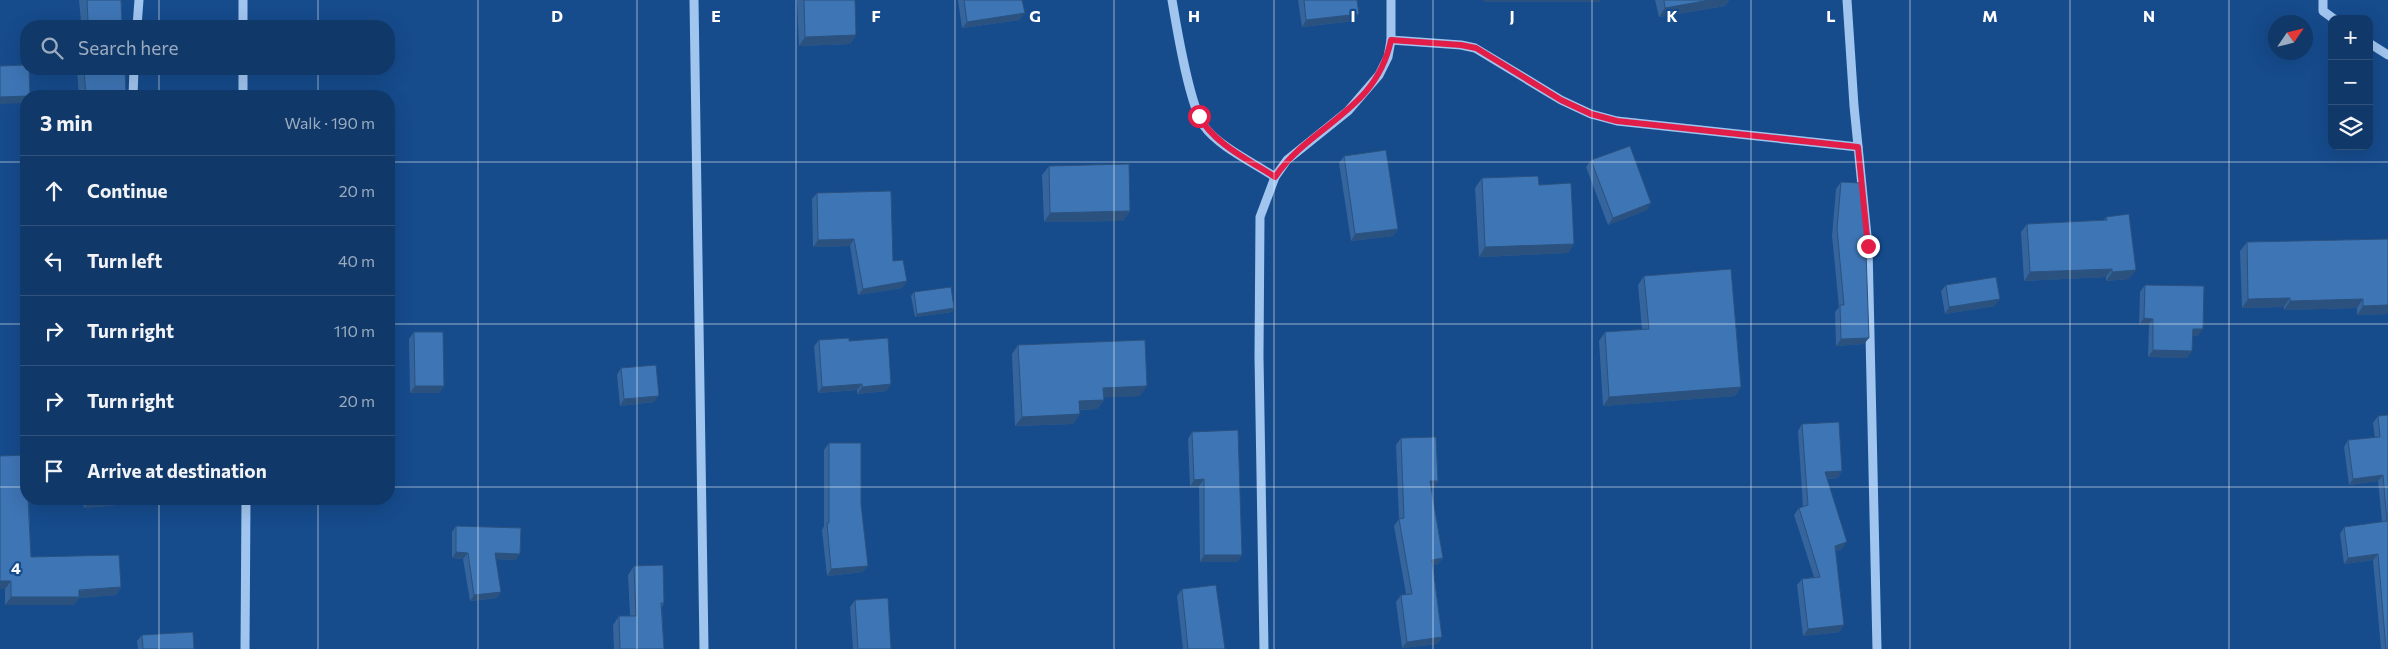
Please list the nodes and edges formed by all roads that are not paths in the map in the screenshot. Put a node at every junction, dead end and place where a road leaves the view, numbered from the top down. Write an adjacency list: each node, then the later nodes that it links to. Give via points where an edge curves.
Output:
1 (139, 0): 9 (street)
2 (243, 0): 10 (street)
3 (694, 0): 22 (street)
4 (1172, 0): 19 (street, via 1187,71 1204,127 1218,140)
5 (1391, 0): 11 (street)
6 (1847, 0): 18 (street)
7 (2323, 0): 8 (street, via 2323,11)
8 (2328, 15)
9 (137, 20)
10 (243, 20)
11 (1391, 40): 18 (street, via 1476,48 1561,100 1591,114 1617,121); 19 (street, via 1388,57 1365,93 1348,111 1287,160)
12 (2373, 46): 13 (street)
13 (2388, 55)
14 (134, 75): 16 (street)
15 (243, 75): 17 (street)
16 (133, 90)
17 (244, 90)
18 (1858, 147): 24 (street, via 1868,246)
19 (1275, 177): 23 (street, via 1260,217)
20 (246, 505): 21 (street)
21 (245, 649)
22 (704, 649)
23 (1264, 649)
24 (1877, 649)

